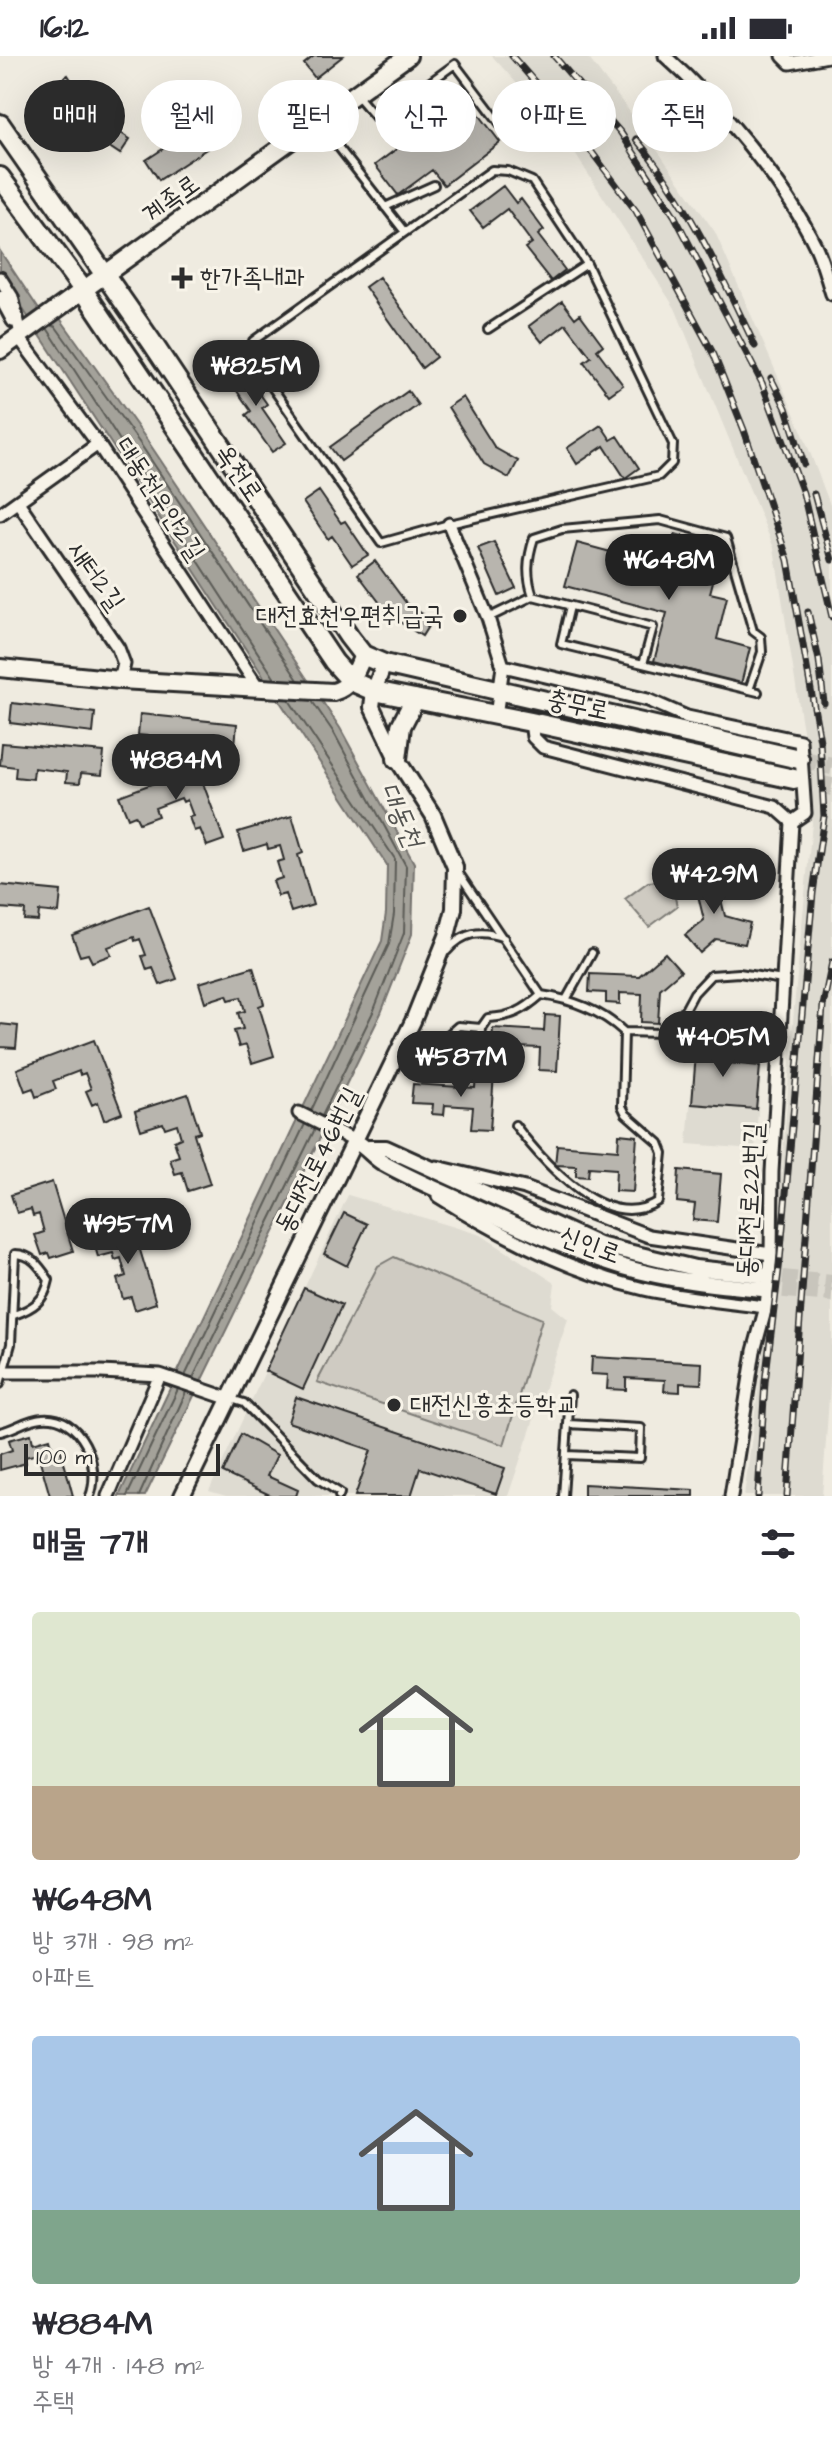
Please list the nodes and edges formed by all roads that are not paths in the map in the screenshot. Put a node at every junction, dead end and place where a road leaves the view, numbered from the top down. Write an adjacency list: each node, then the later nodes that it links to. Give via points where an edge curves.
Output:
1 (408, 56): 7 (main road, 계족로)
2 (665, 56): 23 (street, via 772,174 817,248)
3 (828, 56): 4 (street)
4 (787, 60)
5 (433, 80): 6 (lane, via 455,64)
6 (467, 80)
7 (359, 92)
8 (476, 92): 10 (lane)
9 (359, 98): 11 (lane)
10 (492, 113)
11 (375, 116)
12 (0, 124): 20 (main road)
13 (276, 152): 20 (main road, 계족로)
14 (342, 152): 17 (lane)
15 (0, 177): 22 (main road, 옥천로)
16 (434, 185): 17 (lane)
17 (385, 207): 18 (lane)
18 (404, 231): 19 (lane, via 492,170 508,171 532,181); 31 (lane, via 253,341 251,357 381,543)
19 (587, 264): 25 (lane); 31 (lane, via 673,444 672,463 659,476)
20 (107, 276): 22 (main road, 계족로); 35 (main road)
21 (0, 278): 26 (street)
22 (84, 291): 26 (main road, 계족로); 41 (main road, 옥천로)
23 (832, 294)
24 (0, 297): 26 (street, 대동천우안2길)
25 (488, 329)
26 (23, 332): 27 (main road, 계족로); 28 (street, 대동천우안2길)
27 (0, 350)
28 (98, 444): 29 (street); 42 (street, 대동천우안2길)
29 (18, 502): 30 (street); 40 (street, 새터2길, via 118,648 124,664)
30 (0, 514)
31 (449, 524): 34 (street)
32 (533, 596): 33 (lane); 34 (lane); 44 (lane, via 527,577 534,538 562,529 660,520 726,538 753,631 761,637 762,652)
33 (570, 606): 37 (lane, via 561,644); 37 (lane, via 653,627)
34 (488, 618): 38 (street)
35 (363, 655): 36 (main road, 충무로); 41 (main road)
36 (384, 664): 43 (main road, 충무로); 45 (street)
37 (643, 664): 44 (lane)
38 (503, 666): 43 (street); 53 (street, via 648,700 687,717 800,741 805,813)
39 (0, 668): 40 (main road)
40 (120, 680): 42 (main road)
41 (351, 681): 42 (main road, via 341,690 325,692); 45 (main road, 충무로)
42 (259, 689)
43 (500, 690): 48 (street); 51 (main road, 충무로)
44 (749, 690): 46 (lane)
45 (374, 691): 47 (main road, 충무로); 50 (street, 동대전로46번길, via 375,719)
46 (758, 692)
47 (415, 699): 48 (main road, 충무로); 50 (main road, via 401,726)
48 (496, 716): 49 (main road, 충무로)
49 (531, 722): 52 (main road, 충무로); 53 (street, via 533,737 543,747 775,807)
50 (397, 759): 54 (street, 동대전로46번길, via 433,815)
51 (799, 759)
52 (794, 779)
53 (792, 822): 58 (street, 동대전로22번길)
54 (455, 867): 55 (lane); 57 (street, 동대전로46번길, via 454,909)
55 (505, 938): 57 (lane, via 472,933 454,942); 59 (lane)
56 (592, 953): 60 (lane)
57 (437, 963): 67 (street, 동대전로46번길)
58 (783, 980): 62 (lane, via 711,975 680,1019 661,1033); 70 (street, 동대전로22번길)
59 (541, 995): 60 (lane); 61 (lane, via 521,1011 488,1018)
60 (567, 998): 62 (lane)
61 (481, 1028): 63 (lane, via 458,1026 449,1034 447,1052); 64 (lane, via 480,1049)
62 (624, 1032): 66 (lane, via 622,1106 663,1153 658,1201 645,1210 600,1202 569,1185)
63 (461, 1062)
64 (511, 1073)
65 (299, 1113): 67 (street)
66 (515, 1125)
67 (356, 1142): 68 (street, 신인로, via 386,1148); 69 (street, 신인로); 76 (street, 동대전로46번길)
68 (417, 1163): 69 (street, 신인로, via 599,1245 762,1282 681,1279 626,1268); 70 (street, 신인로, via 525,1188 649,1236)
69 (415, 1179): 71 (street, 신인로, via 506,1236 590,1272 681,1297)
70 (771, 1254): 71 (street, 동대전로22번길)
71 (766, 1307): 85 (street, 동대전로22번길)
72 (14, 1315): 72 (lane, via 15,1254 23,1254 49,1280 46,1295); 73 (lane)
73 (1, 1376): 74 (street)
74 (163, 1376): 76 (street); 81 (street)
75 (570, 1395): 77 (lane)
76 (230, 1399): 82 (street, 동대전로46번길); 83 (lane, via 244,1403)
77 (568, 1424): 79 (lane); 79 (lane, via 641,1428 640,1458)
78 (0, 1432): 80 (lane, via 43,1417 73,1429 94,1468)
79 (566, 1455): 84 (lane)
80 (90, 1496)
81 (108, 1496)
82 (182, 1496)
83 (339, 1496)
84 (563, 1496)
85 (731, 1496)

